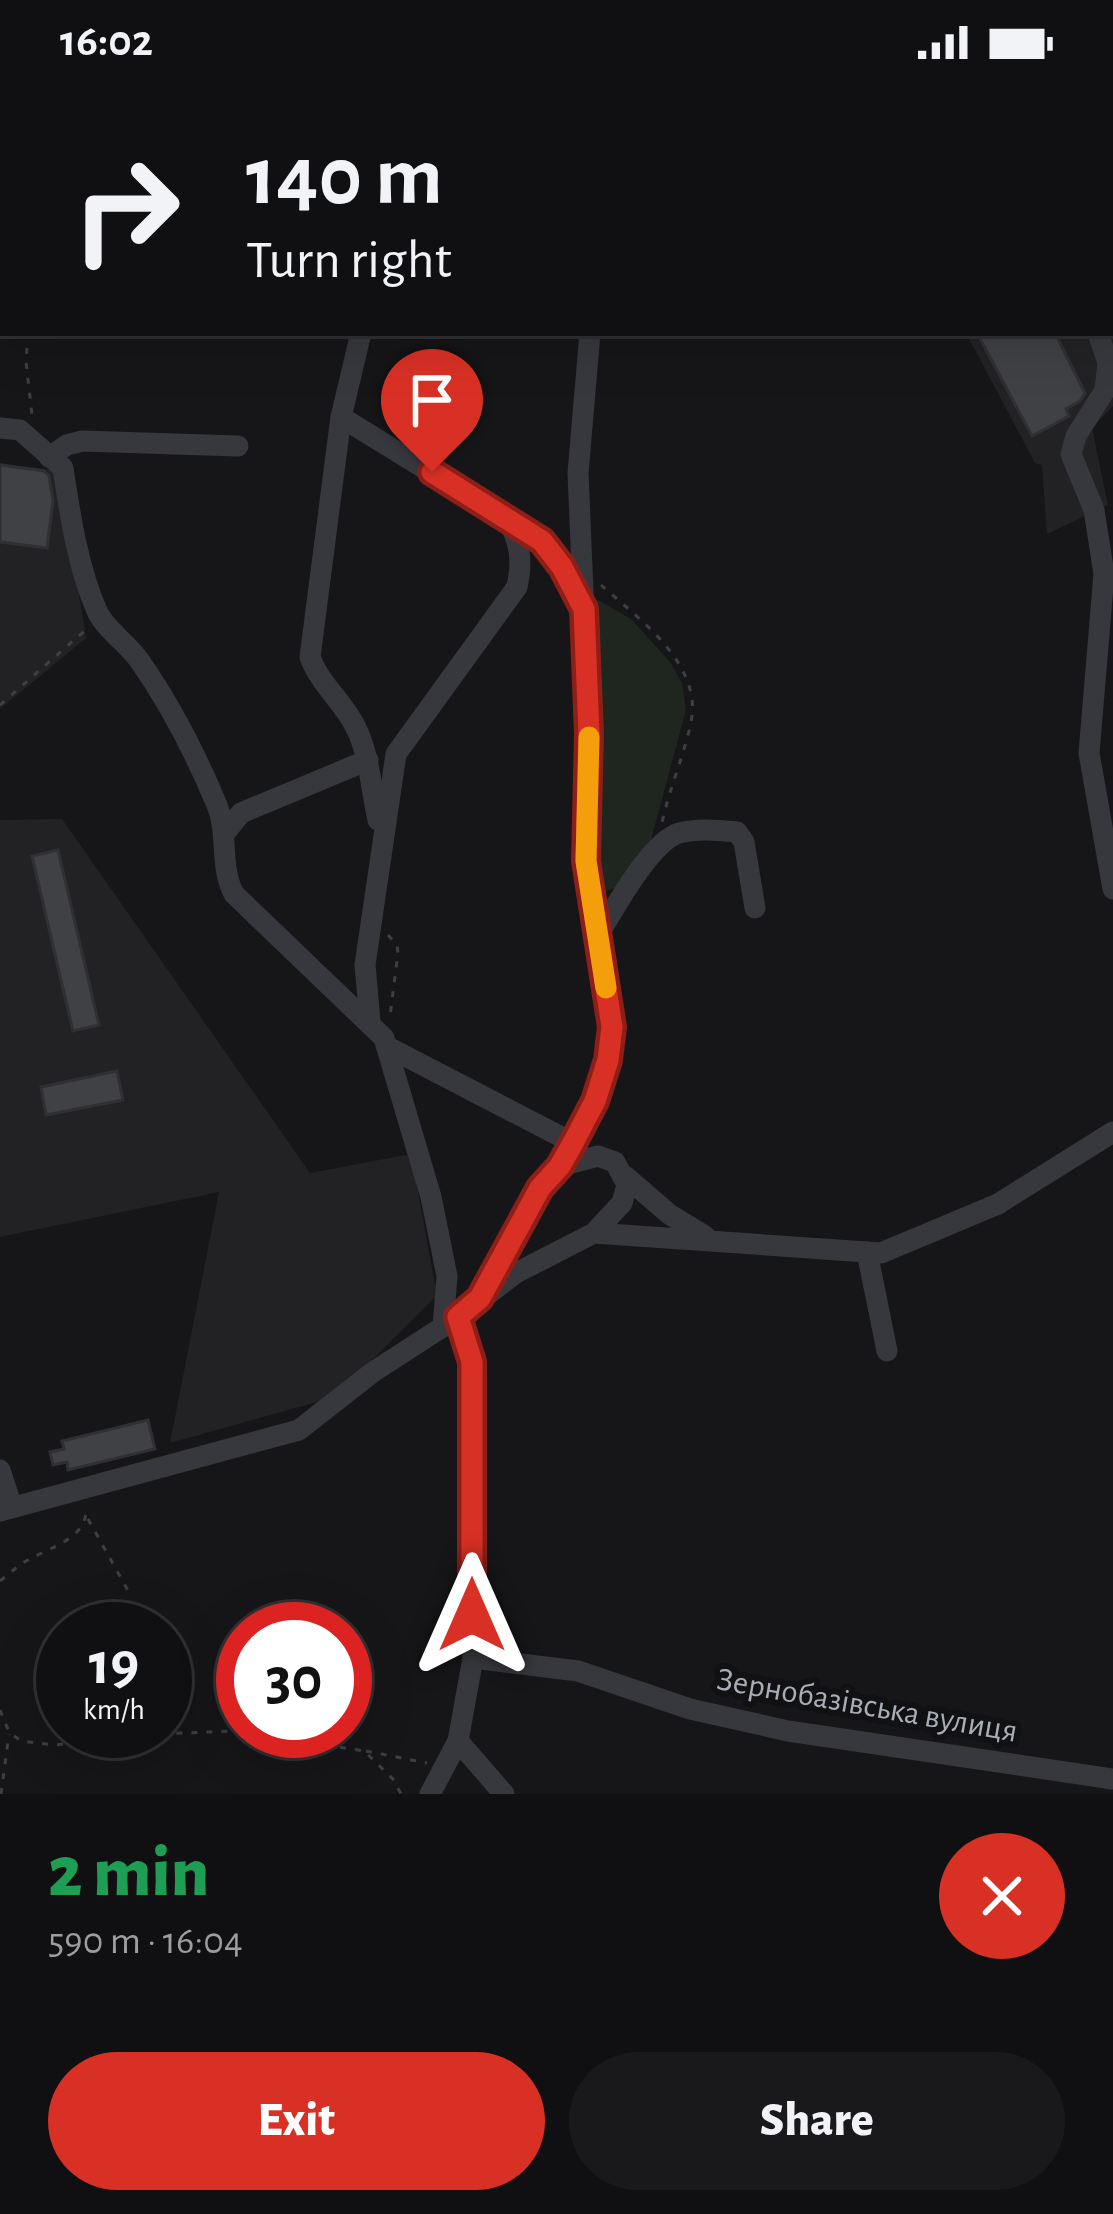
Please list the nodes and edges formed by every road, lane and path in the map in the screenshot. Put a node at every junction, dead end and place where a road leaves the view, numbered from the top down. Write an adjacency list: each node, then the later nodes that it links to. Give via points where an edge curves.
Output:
1 (28, 336): 8 (path)
2 (360, 336): 5 (street)
3 (590, 336): 12 (street, via 578,473)
4 (1099, 336): 11 (street, via 1105,390 1071,454)
5 (341, 417): 10 (street); 18 (street, via 310,657 355,724)
6 (0, 428): 8 (street, via 20,430)
7 (238, 446): 8 (street, via 82,440)
8 (44, 453): 14 (street, via 64,468)
9 (1113, 507): 11 (street)
10 (507, 518): 13 (street, via 542,541); 20 (street, via 520,548 517,587 397,754)
11 (1098, 530): 16 (street, via 1104,574)
12 (582, 570): 13 (street); 21 (path, via 645,625 690,682 691,723 669,787)
13 (584, 609): 25 (street, via 586,861)
14 (98, 616): 15 (path); 19 (street, via 165,699)
15 (0, 705)
16 (1089, 753): 17 (street); 22 (street)
17 (1113, 757)
18 (368, 760): 19 (street, via 241,813); 20 (street)
19 (225, 833): 26 (street, via 224,869 234,894)
20 (383, 842): 24 (street)
21 (664, 843): 23 (street, via 678,833 737,832); 25 (street)
22 (1113, 890)
23 (755, 908)
24 (369, 928): 26 (street); 27 (path, via 398,945)
25 (597, 937): 29 (street, via 612,1027 595,1101)
26 (370, 1021): 27 (street)
27 (389, 1048): 29 (street); 36 (street, via 431,1197)
28 (1113, 1132): 34 (street, via 998,1204)
29 (573, 1143): 30 (street)
30 (560, 1166): 31 (street, via 598,1156); 35 (street)
31 (625, 1177): 32 (street, via 622,1202); 33 (street)
32 (594, 1232): 33 (street); 35 (street)
33 (716, 1241): 34 (street)
34 (867, 1252): 37 (street)
35 (480, 1298): 36 (street)
36 (451, 1322): 39 (street, via 298,1430); 44 (street, via 472,1362)
37 (887, 1351)
38 (0, 1470): 40 (street)
39 (85, 1489): 40 (street); 41 (path)
40 (6, 1509)
41 (87, 1518): 42 (path, via 78,1533); 43 (path)
42 (0, 1581)
43 (131, 1596)
44 (472, 1658): 49 (street); 52 (street, Зернобазівська вулиця, via 578,1671 788,1731)
45 (0, 1711): 46 (path)
46 (9, 1732): 47 (path, via 54,1745); 48 (path); 53 (path)
47 (216, 1732)
48 (0, 1741)
49 (454, 1748): 50 (path, via 429,1763); 55 (street); 56 (street)
50 (372, 1753)
51 (371, 1758): 54 (path)
52 (1113, 1779)
53 (1, 1794)
54 (401, 1794)
55 (430, 1794)
56 (504, 1794)

